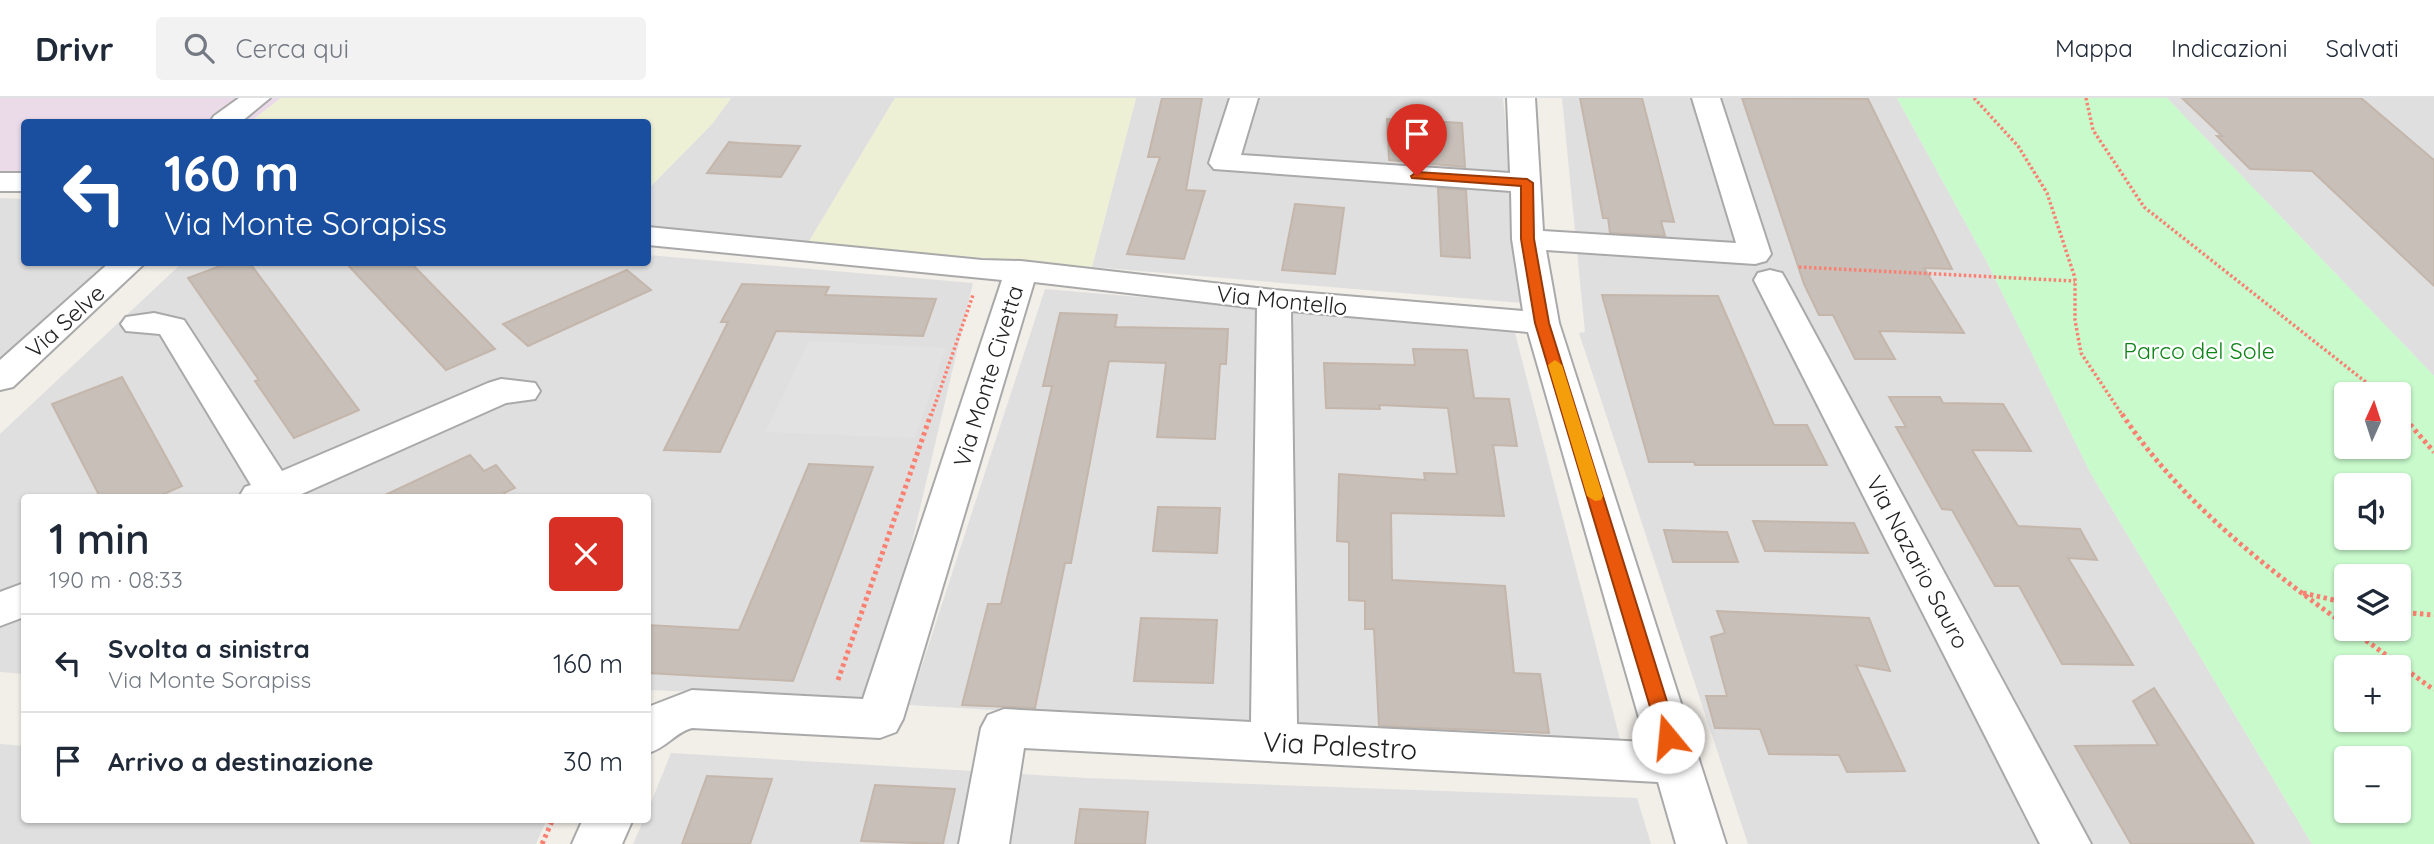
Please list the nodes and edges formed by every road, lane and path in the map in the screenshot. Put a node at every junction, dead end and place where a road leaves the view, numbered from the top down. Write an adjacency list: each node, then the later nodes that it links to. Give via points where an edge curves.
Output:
1 (256, 98): 7 (street)
2 (1244, 98): 10 (street, via 1224,163)
3 (1521, 98): 10 (street)
4 (1706, 98): 12 (street, via 1755,254)
5 (1974, 98): 26 (path, via 2018,145 2047,193 2075,278 2081,353 2140,441 2192,500)
6 (2086, 98): 21 (path, via 2093,131 2144,207)
7 (228, 119)
8 (0, 182): 9 (street)
9 (21, 182)
10 (1527, 183): 12 (street)
11 (651, 236): 14 (street, Via Monte Civetta)
12 (1528, 239): 18 (street)
13 (126, 266): 20 (street, Via Selve)
14 (982, 270): 15 (street, Via Monte Civetta); 35 (path)
15 (1021, 271): 17 (street, Via Montello); 36 (street, Via Monte Civetta, via 880,719 705,708 679,712)
16 (1770, 280): 45 (street, Via Nazario Sauro)
17 (1274, 300): 18 (street, Via Montello); 37 (street)
18 (1542, 323): 38 (street)
19 (138, 324): 25 (street, via 172,327)
20 (0, 379)
21 (2366, 382)
22 (522, 391): 25 (street, via 501,391)
23 (2412, 427): 24 (path)
24 (2434, 452)
25 (266, 494)
26 (2299, 592): 28 (path); 32 (path)
27 (21, 600): 29 (street)
28 (2334, 600)
29 (0, 610)
30 (2411, 613): 31 (path)
31 (2434, 615)
32 (2334, 617)
33 (2367, 641): 34 (path)
34 (2434, 690)
35 (834, 691)
36 (657, 726)
37 (1274, 742): 38 (street, Via Palestro); 43 (street, Via Palestro, via 1004,728)
38 (1676, 763): 44 (street)
39 (551, 823): 41 (path)
40 (606, 823): 42 (street)
41 (542, 844)
42 (597, 844)
43 (984, 844)
44 (1701, 844)
45 (2066, 844)

